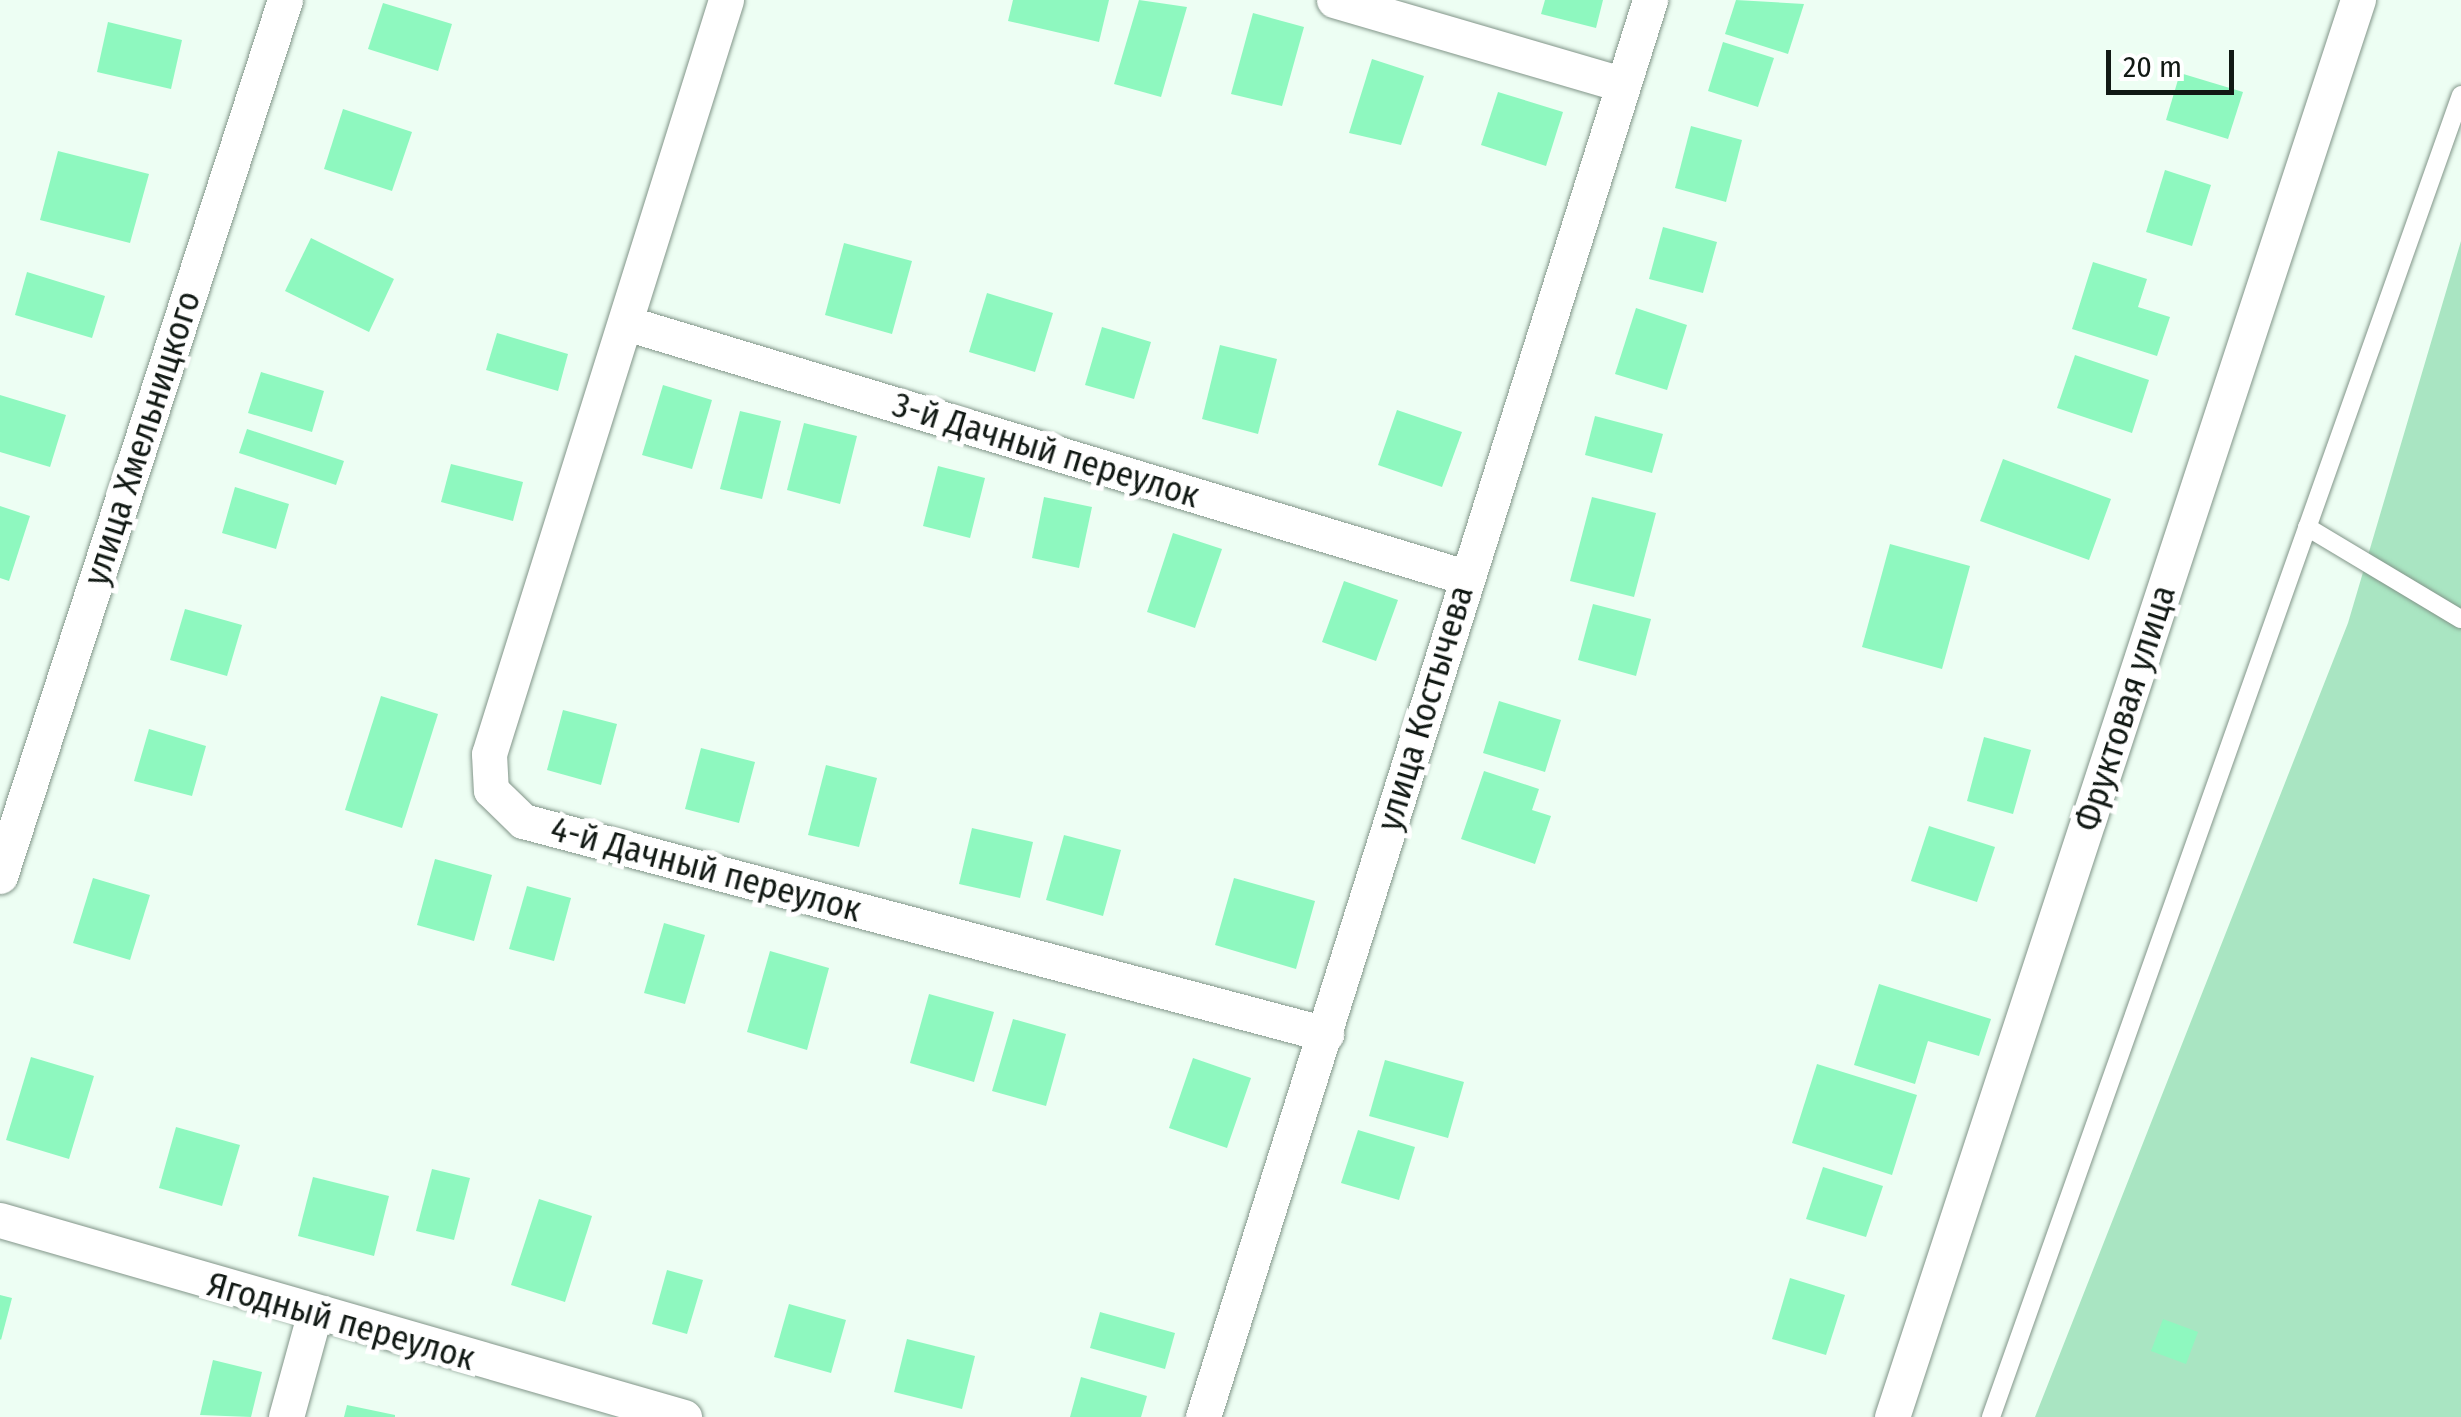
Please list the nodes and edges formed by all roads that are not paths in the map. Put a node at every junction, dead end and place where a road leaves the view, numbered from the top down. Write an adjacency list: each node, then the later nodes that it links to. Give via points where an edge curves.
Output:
1 (284, 0): 12 (street, улица Хмельницкого)
2 (726, 0): 8 (street, 4-й Дачный переулок)
3 (1334, 0): 6 (street)
4 (1650, 0): 6 (street, улица Костычева)
5 (2358, 0): 19 (street, Фруктовая улица)
6 (1621, 84): 10 (street, улица Костычева)
7 (2461, 95): 9 (lane)
8 (626, 323): 10 (street, 3-й Дачный переулок); 13 (street, 4-й Дачный переулок, via 489,754 491,790 523,821)
9 (2308, 527): 11 (lane); 20 (lane)
10 (1465, 577): 13 (street, улица Костычева)
11 (2461, 619)
12 (0, 876)
13 (1326, 1034): 18 (street, улица Костычева)
14 (0, 1220): 15 (street, Ягодный переулок)
15 (314, 1315): 16 (street); 17 (street, Ягодный переулок)
16 (286, 1417)
17 (684, 1417)
18 (1203, 1417)
19 (1892, 1417)
20 (1991, 1417)

